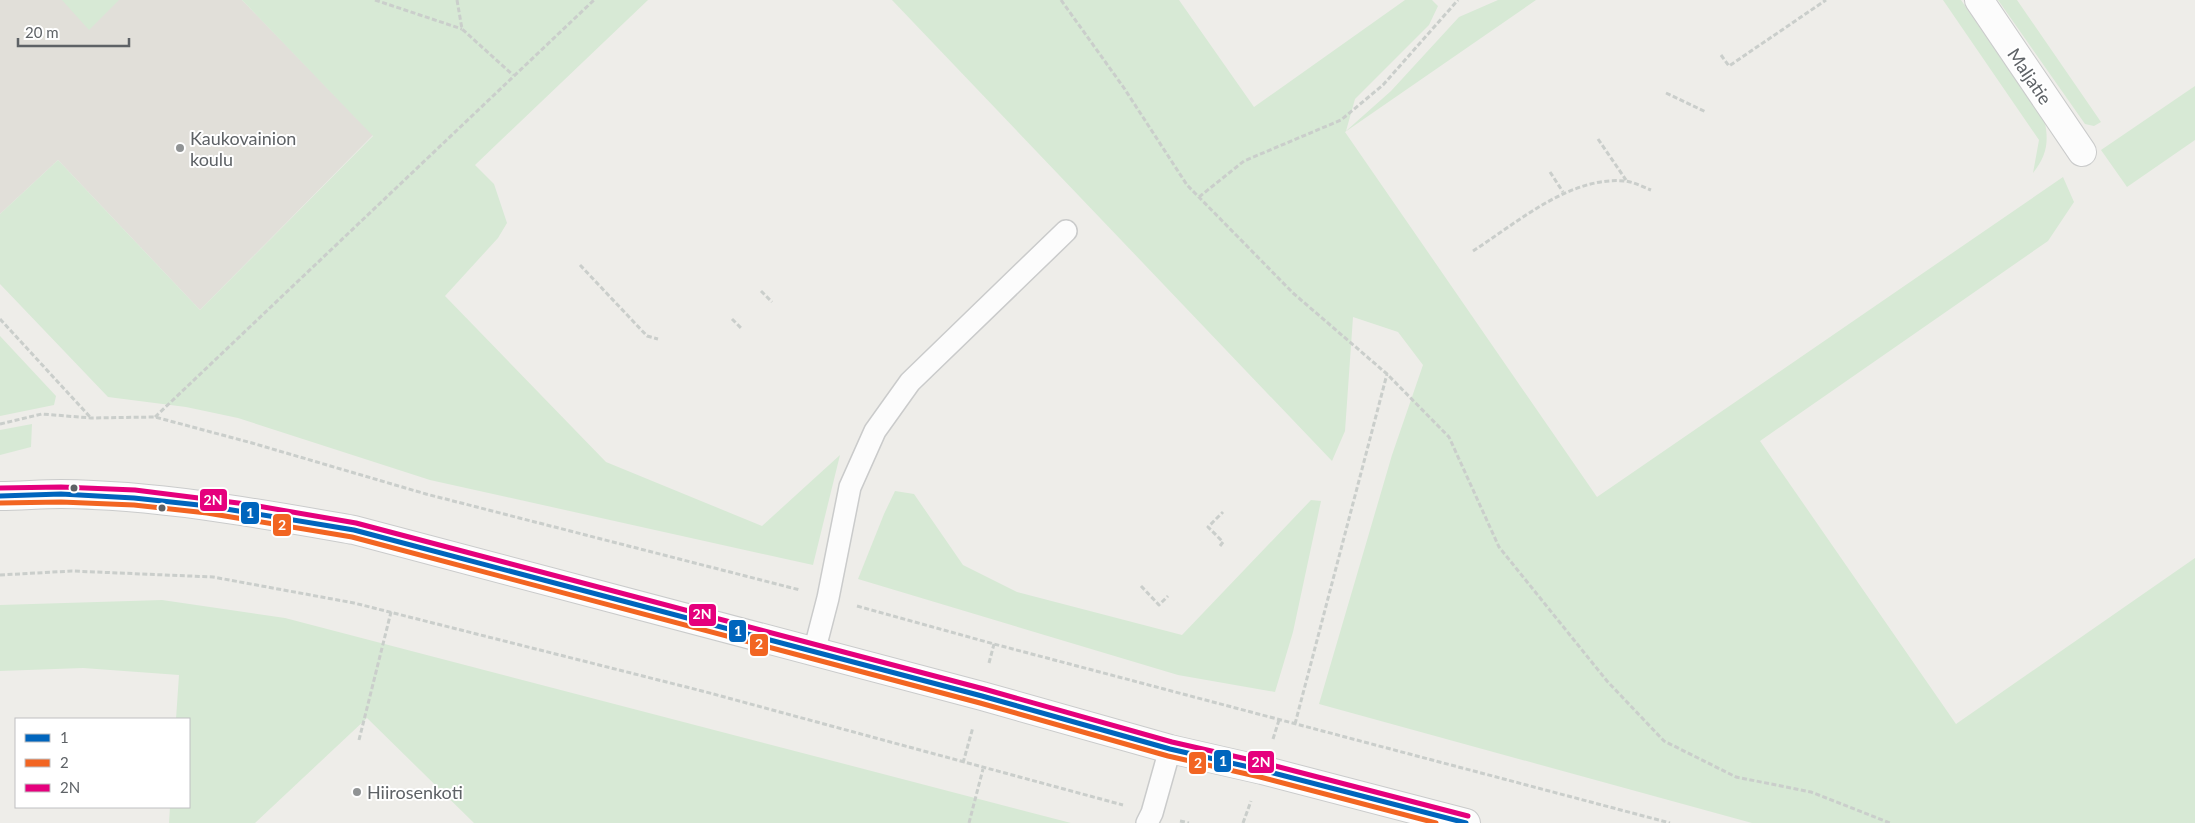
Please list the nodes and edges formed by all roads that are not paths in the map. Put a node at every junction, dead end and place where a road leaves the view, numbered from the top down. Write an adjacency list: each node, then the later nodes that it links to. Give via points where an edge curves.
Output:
1 (1979, 0): 2 (street, Maljatie)
2 (2082, 152)
3 (1066, 231): 5 (lane, via 910,382 875,431 850,487)
4 (0, 496): 5 (street, via 60,494 152,499 354,530)
5 (814, 652): 6 (street)
6 (1170, 749): 7 (lane); 8 (street)
7 (1150, 818)
8 (1466, 823)

